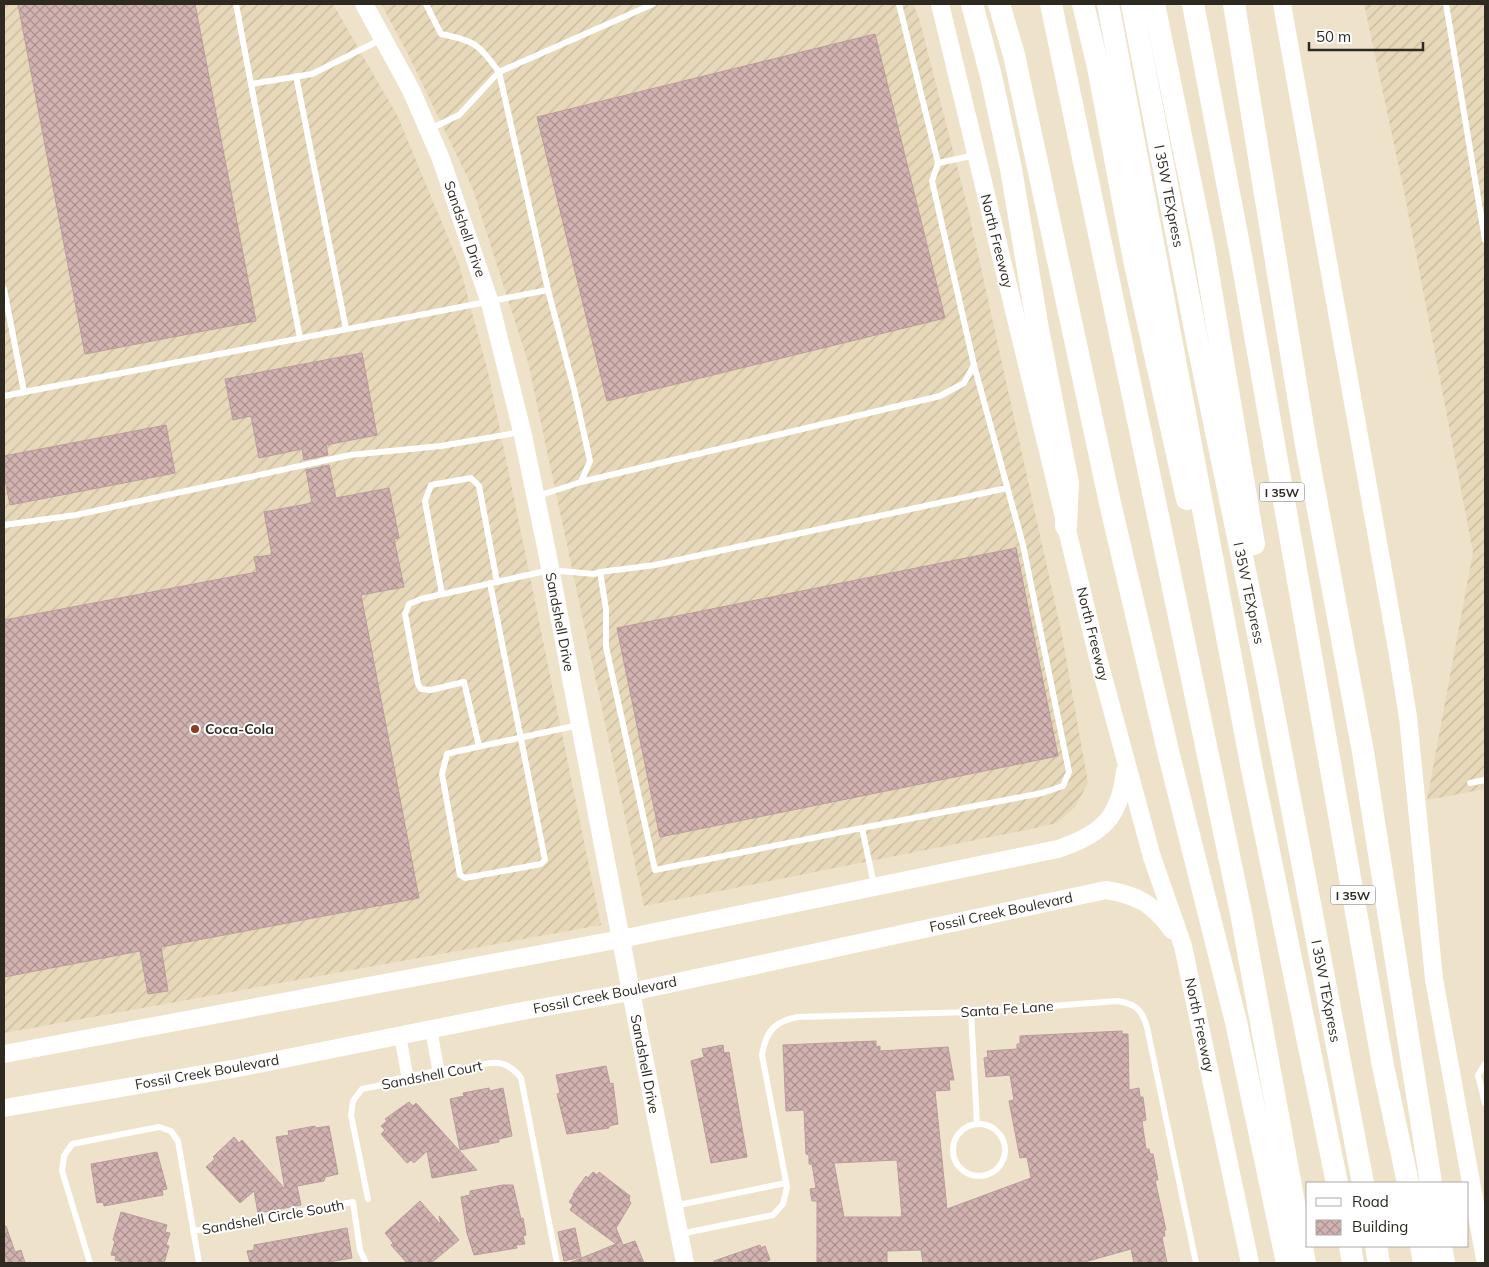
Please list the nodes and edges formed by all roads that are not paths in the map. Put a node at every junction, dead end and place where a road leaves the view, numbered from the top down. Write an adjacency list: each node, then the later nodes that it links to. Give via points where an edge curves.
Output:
1 (236, 4): 21 (lane)
2 (364, 4): 18 (main road, Sandshell Drive)
3 (426, 4): 19 (lane, via 441,34 466,39 481,48)
4 (653, 4): 19 (lane)
5 (899, 4): 24 (lane)
6 (940, 4): 23 (main road, North Freeway)
7 (972, 4): 39 (highway, via 1011,169 1068,483)
8 (999, 4): 90 (highway, via 1014,55 1110,503 1236,1022)
9 (1051, 4): 91 (highway, via 1241,912)
10 (1083, 4): 45 (highway, via 1134,260 1216,629)
11 (1108, 4): 45 (highway, I 35W TEXpress)
12 (1132, 4): 44 (highway, I 35W TEXpress)
13 (1154, 4): 44 (highway, via 1224,362 1266,616)
14 (1193, 4): 72 (highway, I 35W, via 1244,270 1383,1066)
15 (1282, 4): 82 (main road, via 1397,649 1408,717 1434,979)
16 (1446, 4): 25 (lane)
17 (1231, 9): 73 (highway, via 1363,752)
18 (383, 39): 20 (lane, via 312,74); 22 (main road, Sandshell Drive, via 412,90)
19 (499, 72): 22 (lane, via 459,115); 27 (lane)
20 (296, 76): 21 (lane); 29 (lane)
21 (251, 84): 30 (lane)
22 (429, 130): 28 (main road, Sandshell Drive)
23 (977, 155): 24 (lane); 39 (main road, North Freeway)
24 (938, 163): 31 (lane, via 932,181)
25 (1485, 240)
26 (4, 289): 32 (lane)
27 (548, 290): 28 (lane); 35 (lane, via 590,461)
28 (490, 303): 29 (lane); 34 (main road, Sandshell Drive)
29 (346, 328): 30 (lane)
30 (300, 338): 32 (lane)
31 (974, 365): 35 (lane, via 964,383 940,396); 36 (lane)
32 (24, 392): 33 (lane)
33 (4, 396)
34 (522, 431): 37 (main road, Sandshell Drive); 38 (lane, via 441,446 350,455 76,515)
35 (581, 482): 37 (lane)
36 (1007, 488): 41 (lane, via 655,565); 52 (lane, via 1023,545 1069,772 1063,786 1042,793)
37 (535, 497): 40 (main road, Sandshell Drive)
38 (4, 525)
39 (1066, 526): 49 (main road, North Freeway)
40 (550, 570): 41 (lane); 42 (lane); 46 (main road, Sandshell Drive)
41 (600, 572): 52 (lane, via 606,609 606,647 655,870)
42 (493, 582): 43 (lane); 43 (lane, via 479,486 470,478 432,485 426,501); 47 (lane)
43 (442, 594): 48 (lane, via 408,604 405,614 418,684 421,690 431,690 464,682)
44 (1260, 643): 71 (highway, I 35W TEXpress)
45 (1233, 668): 70 (highway, I 35W TEXpress)
46 (580, 725): 47 (lane); 54 (main road, Sandshell Drive)
47 (521, 738): 48 (lane); 48 (lane, via 545,860 541,864 466,878 460,875 442,774 447,754)
48 (479, 746)
49 (1126, 760): 53 (main road, via 1123,792 1113,815 1102,828 1082,841 1058,849); 55 (main road, North Freeway, via 1152,858)
50 (1485, 780): 51 (lane)
51 (1470, 783)
52 (862, 828): 53 (lane)
53 (875, 887): 54 (main road)
54 (622, 939): 56 (main road, Sandshell Drive); 60 (main road)
55 (1183, 946): 56 (main road, Fossil Creek Boulevard, via 1159,912 1130,894 1106,890); 89 (main road, North Freeway)
56 (631, 992): 58 (main road, Fossil Creek Boulevard); 75 (main road, Sandshell Drive)
57 (971, 1012): 68 (lane); 69 (lane, Santa Fe Lane, via 797,1017 782,1020 772,1028 762,1055); 88 (lane, Santa Fe Lane, via 1118,1001 1137,1006 1147,1027)
58 (431, 1029): 59 (main road, Fossil Creek Boulevard); 63 (street)
59 (400, 1035): 64 (street); 67 (main road, Fossil Creek Boulevard, via 238,1068)
60 (4, 1054)
61 (1485, 1064): 66 (lane, via 1478,1075)
62 (458, 1070): 63 (street, Sandshell Court); 86 (lane, Sandshell Court, via 502,1062 514,1068 521,1078)
63 (439, 1074): 64 (street, Sandshell Court)
64 (408, 1080): 65 (street, Sandshell Court)
65 (392, 1083): 74 (lane, Sandshell Court, via 362,1089 353,1101 351,1115)
66 (1485, 1104)
67 (4, 1108)
68 (978, 1124): 68 (lane, via 963,1129 954,1141 953,1156 960,1169 973,1176 988,1176 1000,1166 1006,1153 1003,1138 992,1127)
69 (786, 1182): 75 (lane); 77 (lane, Santa Fe Lane, via 782,1204 773,1215)
70 (1337, 1182)
71 (1364, 1182)
72 (1408, 1182)
73 (1431, 1182)
74 (368, 1199)
75 (674, 1206): 77 (main road, Sandshell Drive)
76 (193, 1231): 83 (lane, via 178,1141 171,1131 159,1128 72,1144 64,1156 62,1172); 84 (lane); 85 (lane, Sandshell Circle South, via 352,1202 360,1250)
77 (680, 1234): 87 (main road, Sandshell Drive)
78 (1350, 1247): 92 (highway)
79 (1376, 1247): 93 (highway)
80 (1421, 1247): 94 (highway)
81 (1441, 1247): 95 (highway)
82 (1485, 1258)
83 (90, 1263)
84 (199, 1263)
85 (366, 1263)
86 (557, 1263)
87 (685, 1263)
88 (1196, 1263)
89 (1250, 1263)
90 (1287, 1263)
91 (1305, 1263)
92 (1353, 1263)
93 (1379, 1263)
94 (1424, 1263)
95 (1444, 1263)

